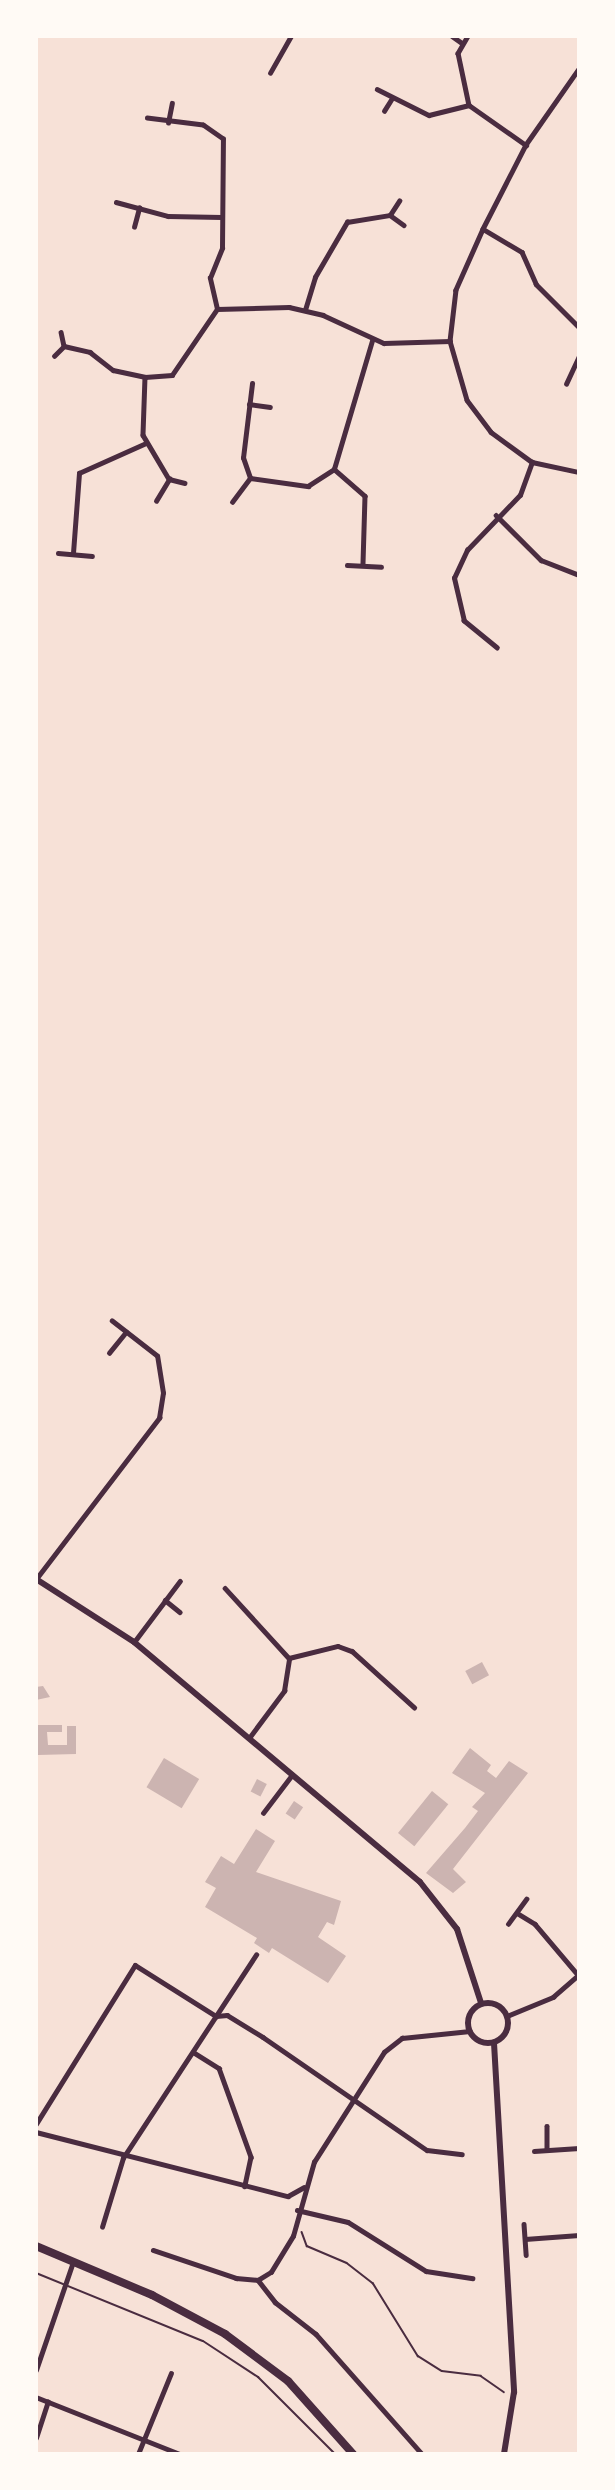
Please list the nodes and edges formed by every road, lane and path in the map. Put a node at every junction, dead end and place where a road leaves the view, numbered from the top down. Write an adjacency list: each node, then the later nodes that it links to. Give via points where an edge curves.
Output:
1 (291, 36): 6 (street)
2 (452, 36): 4 (street)
3 (468, 36): 4 (street)
4 (462, 43): 10 (street, via 460,73)
5 (579, 69): 14 (street)
6 (270, 73)
7 (377, 89): 8 (street)
8 (392, 98): 10 (street, via 429,115); 11 (street)
9 (172, 103): 13 (street)
10 (469, 105): 14 (street)
11 (384, 111)
12 (147, 118): 13 (street)
13 (168, 123): 19 (street, via 210,127 223,139)
14 (526, 145): 22 (street)
15 (399, 201): 18 (street)
16 (116, 202): 17 (street)
17 (139, 208): 19 (street, via 168,216); 21 (street)
18 (390, 215): 20 (street); 24 (street, via 347,222 315,277)
19 (221, 217): 23 (street, via 222,248 210,278)
20 (404, 225)
21 (134, 227)
22 (483, 229): 25 (street, via 522,252 536,284); 28 (street, via 456,290)
23 (217, 309): 24 (street); 32 (street, via 180,368)
24 (306, 310): 27 (street)
25 (579, 327)
26 (61, 332): 29 (street)
27 (372, 340): 28 (street); 39 (street, via 358,404)
28 (450, 341): 38 (street, via 458,379 478,417)
29 (64, 346): 30 (street); 32 (street, via 90,352 113,370)
30 (54, 356)
31 (579, 356): 34 (street)
32 (145, 377): 37 (street)
33 (252, 384): 35 (street)
34 (566, 384)
35 (249, 404): 36 (street); 41 (street, via 243,458)
36 (270, 407)
37 (146, 443): 42 (street); 48 (street, via 79,473)
38 (532, 462): 40 (street); 46 (street, via 519,495)
39 (334, 469): 41 (street, via 308,486); 51 (street, via 365,496)
40 (579, 472)
41 (250, 478): 45 (street)
42 (168, 479): 43 (street); 44 (street)
43 (185, 483)
44 (156, 501)
45 (232, 502)
46 (496, 515): 53 (street, via 541,560); 54 (street, via 466,550 454,589 464,621)
47 (58, 553): 48 (street)
48 (73, 553): 49 (street)
49 (93, 556)
50 (346, 565): 51 (street)
51 (363, 565): 52 (street)
52 (381, 567)
53 (579, 575)
54 (497, 648)
55 (112, 1321): 56 (street)
56 (126, 1332): 57 (street); 58 (street, via 157,1356 163,1368 159,1418)
57 (109, 1353)
58 (36, 1579): 63 (street)
59 (180, 1581): 61 (street)
60 (225, 1588): 64 (street, via 258,1618)
61 (165, 1599): 62 (street); 63 (street)
62 (180, 1612)
63 (134, 1642): 66 (street)
64 (289, 1658): 65 (street, via 338,1646 352,1651); 66 (street, via 284,1691)
65 (414, 1707)
66 (249, 1738): 67 (street)
67 (292, 1775): 68 (street); 74 (street, via 378,1844 445,1909 468,1953)
68 (263, 1813)
69 (526, 1899): 70 (street)
70 (517, 1913): 71 (street); 73 (street, via 536,1924)
71 (508, 1924)
72 (256, 1955): 75 (street)
73 (579, 1975): 76 (street, via 553,1997)
74 (481, 2003): 76 (street, via 499,2006); 77 (street, via 469,2018)
75 (216, 2016): 79 (street); 80 (street, via 227,2015); 81 (street, via 135,1965)
76 (507, 2016): 78 (street, via 505,2033)
77 (470, 2031): 78 (street); 80 (street, via 402,2038 384,2052)
78 (494, 2043): 117 (street, via 514,2392)
79 (193, 2052): 88 (street); 90 (street, via 219,2068 251,2157)
80 (354, 2097): 87 (street, via 427,2150); 89 (street)
81 (36, 2124)
82 (547, 2126): 85 (street)
83 (36, 2132): 88 (street)
84 (579, 2148): 85 (street)
85 (547, 2150): 86 (street)
86 (534, 2151)
87 (462, 2154)
88 (123, 2158): 90 (street); 94 (street)
89 (306, 2185): 90 (street, via 288,2196); 91 (street)
90 (245, 2186)
91 (297, 2210): 92 (street); 103 (street, via 288,2250)
92 (305, 2211): 102 (street, via 348,2222 426,2271); 107 (path, via 302,2231 307,2246 347,2263 373,2283 418,2356 442,2371 481,2376)
93 (524, 2224): 96 (street)
94 (102, 2227)
95 (579, 2235): 96 (street)
96 (525, 2238): 99 (street)
97 (36, 2246): 100 (main road)
98 (153, 2250): 103 (street, via 236,2278)
99 (526, 2255)
100 (73, 2261): 104 (street); 115 (main road, via 225,2334 288,2381)
101 (36, 2273): 104 (lane)
102 (472, 2278)
103 (258, 2280): 116 (street, via 275,2302 316,2334)
104 (64, 2284): 105 (street); 114 (lane, via 202,2341 258,2377)
105 (36, 2370)
106 (171, 2373): 111 (street)
107 (506, 2392)
108 (36, 2397): 109 (street)
109 (48, 2402): 110 (street); 111 (street)
110 (36, 2438)
111 (143, 2440): 112 (street); 113 (street)
112 (138, 2454)
113 (180, 2454)
114 (335, 2454)
115 (353, 2454)
116 (422, 2454)
117 (504, 2454)

